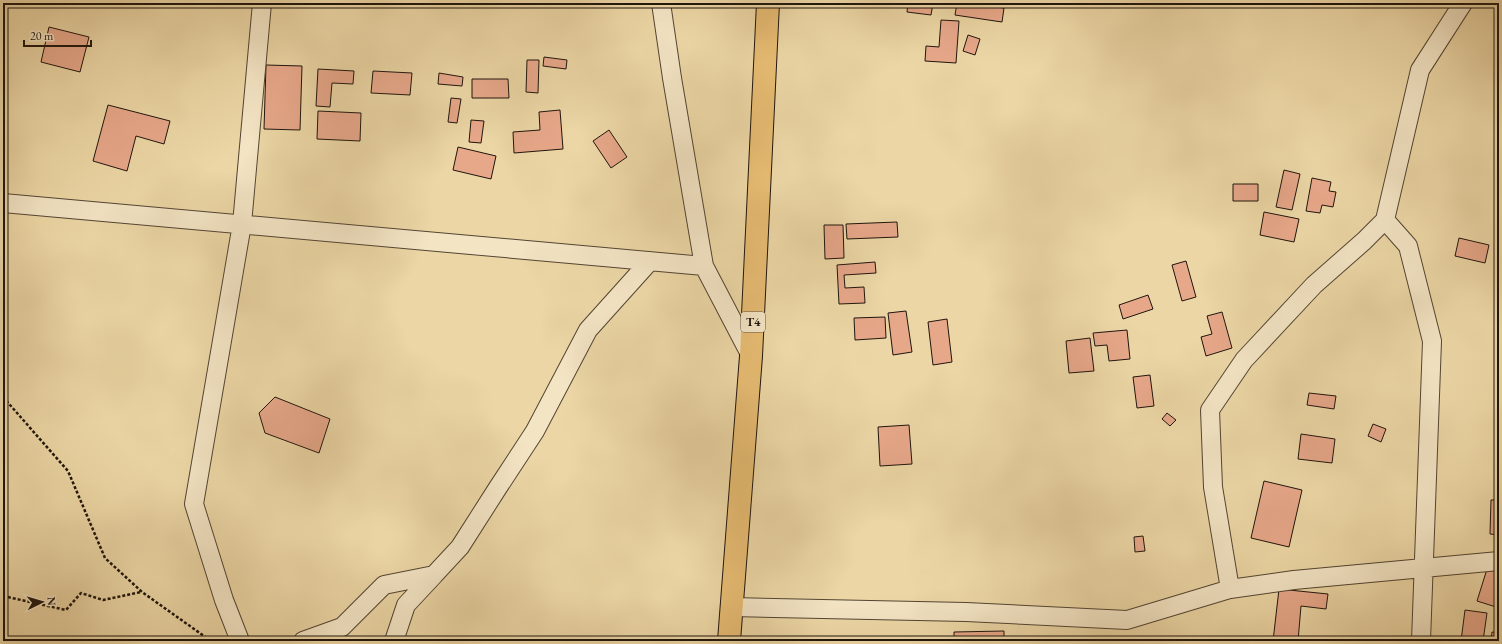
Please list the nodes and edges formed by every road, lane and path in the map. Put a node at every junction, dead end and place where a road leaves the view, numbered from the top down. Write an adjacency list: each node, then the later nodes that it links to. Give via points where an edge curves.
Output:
1 (262, 3): 7 (street)
2 (661, 3): 9 (street)
3 (768, 3): 10 (highway, T4)
4 (1463, 3): 6 (street, via 1420,70)
5 (3, 203): 7 (street)
6 (1386, 220): 13 (street, via 1408,246 1432,341); 15 (street, via 1314,285 1244,360 1210,410 1213,487)
7 (242, 224): 8 (street); 20 (street, via 194,504 224,600)
8 (650, 261): 9 (street); 14 (street, via 588,330 536,431 460,547)
9 (704, 266): 10 (street)
10 (751, 356): 18 (highway, T4)
11 (3, 397): 16 (path, via 68,471 105,558)
12 (1499, 561): 13 (street)
13 (1422, 569): 15 (street, via 1294,580); 24 (street)
14 (434, 575): 21 (street, via 384,585 342,627); 22 (street, via 406,605)
15 (1230, 589): 18 (street, via 1127,620 966,612)
16 (142, 592): 17 (path, via 103,600 81,593 66,610); 19 (path)
17 (3, 596)
18 (732, 607): 23 (highway, T4)
19 (210, 641)
20 (240, 641)
21 (303, 641)
22 (394, 641)
23 (729, 641)
24 (1421, 641)

